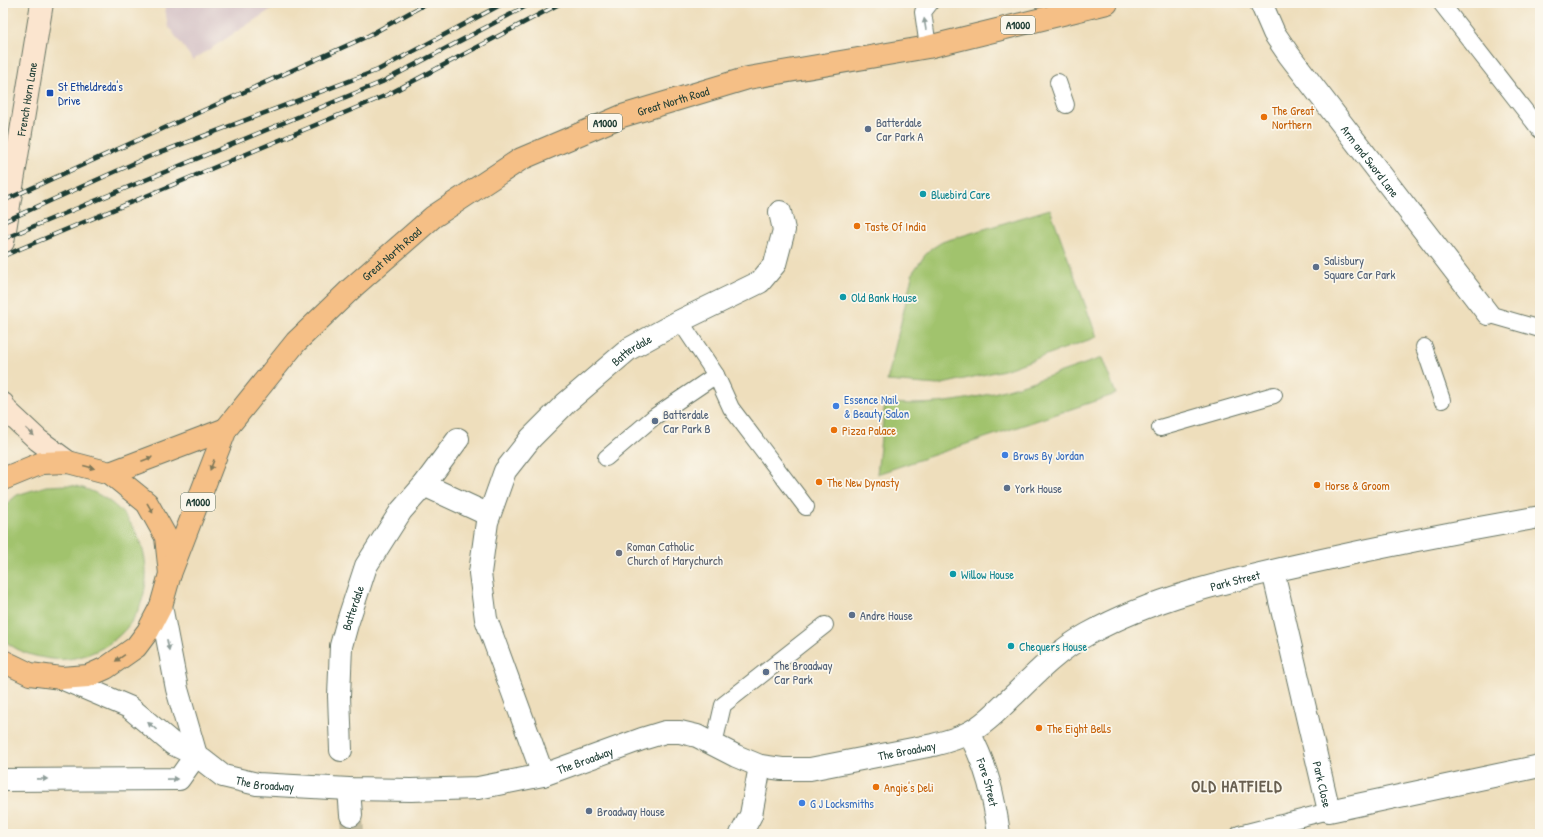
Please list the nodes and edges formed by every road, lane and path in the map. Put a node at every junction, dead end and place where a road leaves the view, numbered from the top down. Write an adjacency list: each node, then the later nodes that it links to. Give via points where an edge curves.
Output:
1 (42, 3): 11 (main road, French Horn Lane)
2 (930, 3): 6 (lane, one-way to 2, via 923,12)
3 (1107, 3): 6 (main road, Great North Road / A1000)
4 (1261, 3): 12 (street, Arm and Sword Lane, via 1274,33 1289,55)
5 (1440, 3): 9 (lane)
6 (928, 47): 21 (main road, Great North Road / A1000, via 748,78 622,116 522,159 433,217 332,307 296,342)
7 (1058, 82): 8 (lane)
8 (1066, 105)
9 (1540, 130)
10 (780, 212): 13 (street, Batterdale, via 784,230 775,264 760,282)
11 (3, 242)
12 (1488, 314): 14 (lane)
13 (680, 321): 16 (lane); 29 (street, Batterdale, via 629,349 531,438 505,471)
14 (1540, 330)
15 (1424, 347): 18 (lane)
16 (716, 374): 23 (lane, via 654,417); 28 (lane, via 731,408)
17 (1274, 395): 20 (lane)
18 (1442, 400)
19 (3, 404): 24 (main road, one-way to 24, via 6,410 38,440)
20 (1160, 428)
21 (226, 429): 25 (main road, one-way to 21); 32 (main road, Great North Road / A1000, one-way to 32)
22 (458, 439): 27 (street, Batterdale)
23 (606, 458)
24 (68, 462): 25 (main road, one-way to 25); 26 (main road, via 42,464)
25 (110, 473): 32 (main road, one-way to 32, via 147,502 166,537)
26 (3, 479)
27 (424, 485): 29 (street); 41 (street, Batterdale, via 401,511 366,566 347,624 341,646)
28 (806, 507)
29 (489, 515): 45 (street, Batterdale, via 480,573 486,619)
30 (1540, 517): 31 (street, Park Street, via 1376,548)
31 (1273, 571): 39 (street, Park Street, via 1195,591 1137,611 1087,634 1051,659 993,715); 48 (street, Park Close)
32 (170, 574): 33 (main road, Great North Road)
33 (161, 606): 38 (main road, Great North Road, one-way to 38, via 136,647 106,668 88,676); 42 (street, one-way to 42, via 177,689)
34 (825, 625): 40 (lane, via 723,705)
35 (3, 661): 36 (main road)
36 (30, 674): 37 (main road); 38 (main road, Great North Road)
37 (3, 678)
38 (61, 678): 42 (street, The Broadway, one-way to 38, via 173,744 129,707)
39 (969, 733): 43 (street, The Broadway, via 934,745 810,769); 51 (street, Fore Street, via 987,773 995,803)
40 (714, 744): 43 (street, The Broadway); 45 (street, The Broadway, via 697,736 666,732)
41 (341, 750)
42 (196, 755): 46 (street, one-way to 42, via 179,779); 47 (street, The Broadway, via 224,776 257,784)
43 (760, 766): 50 (street, via 751,815)
44 (1540, 766): 48 (street, Park Close)
45 (543, 775): 47 (street, The Broadway, via 478,788)
46 (3, 780)
47 (349, 789): 49 (street)
48 (1329, 811): 52 (lane)
49 (351, 815)
50 (742, 834)
51 (998, 834)
52 (1239, 834)

